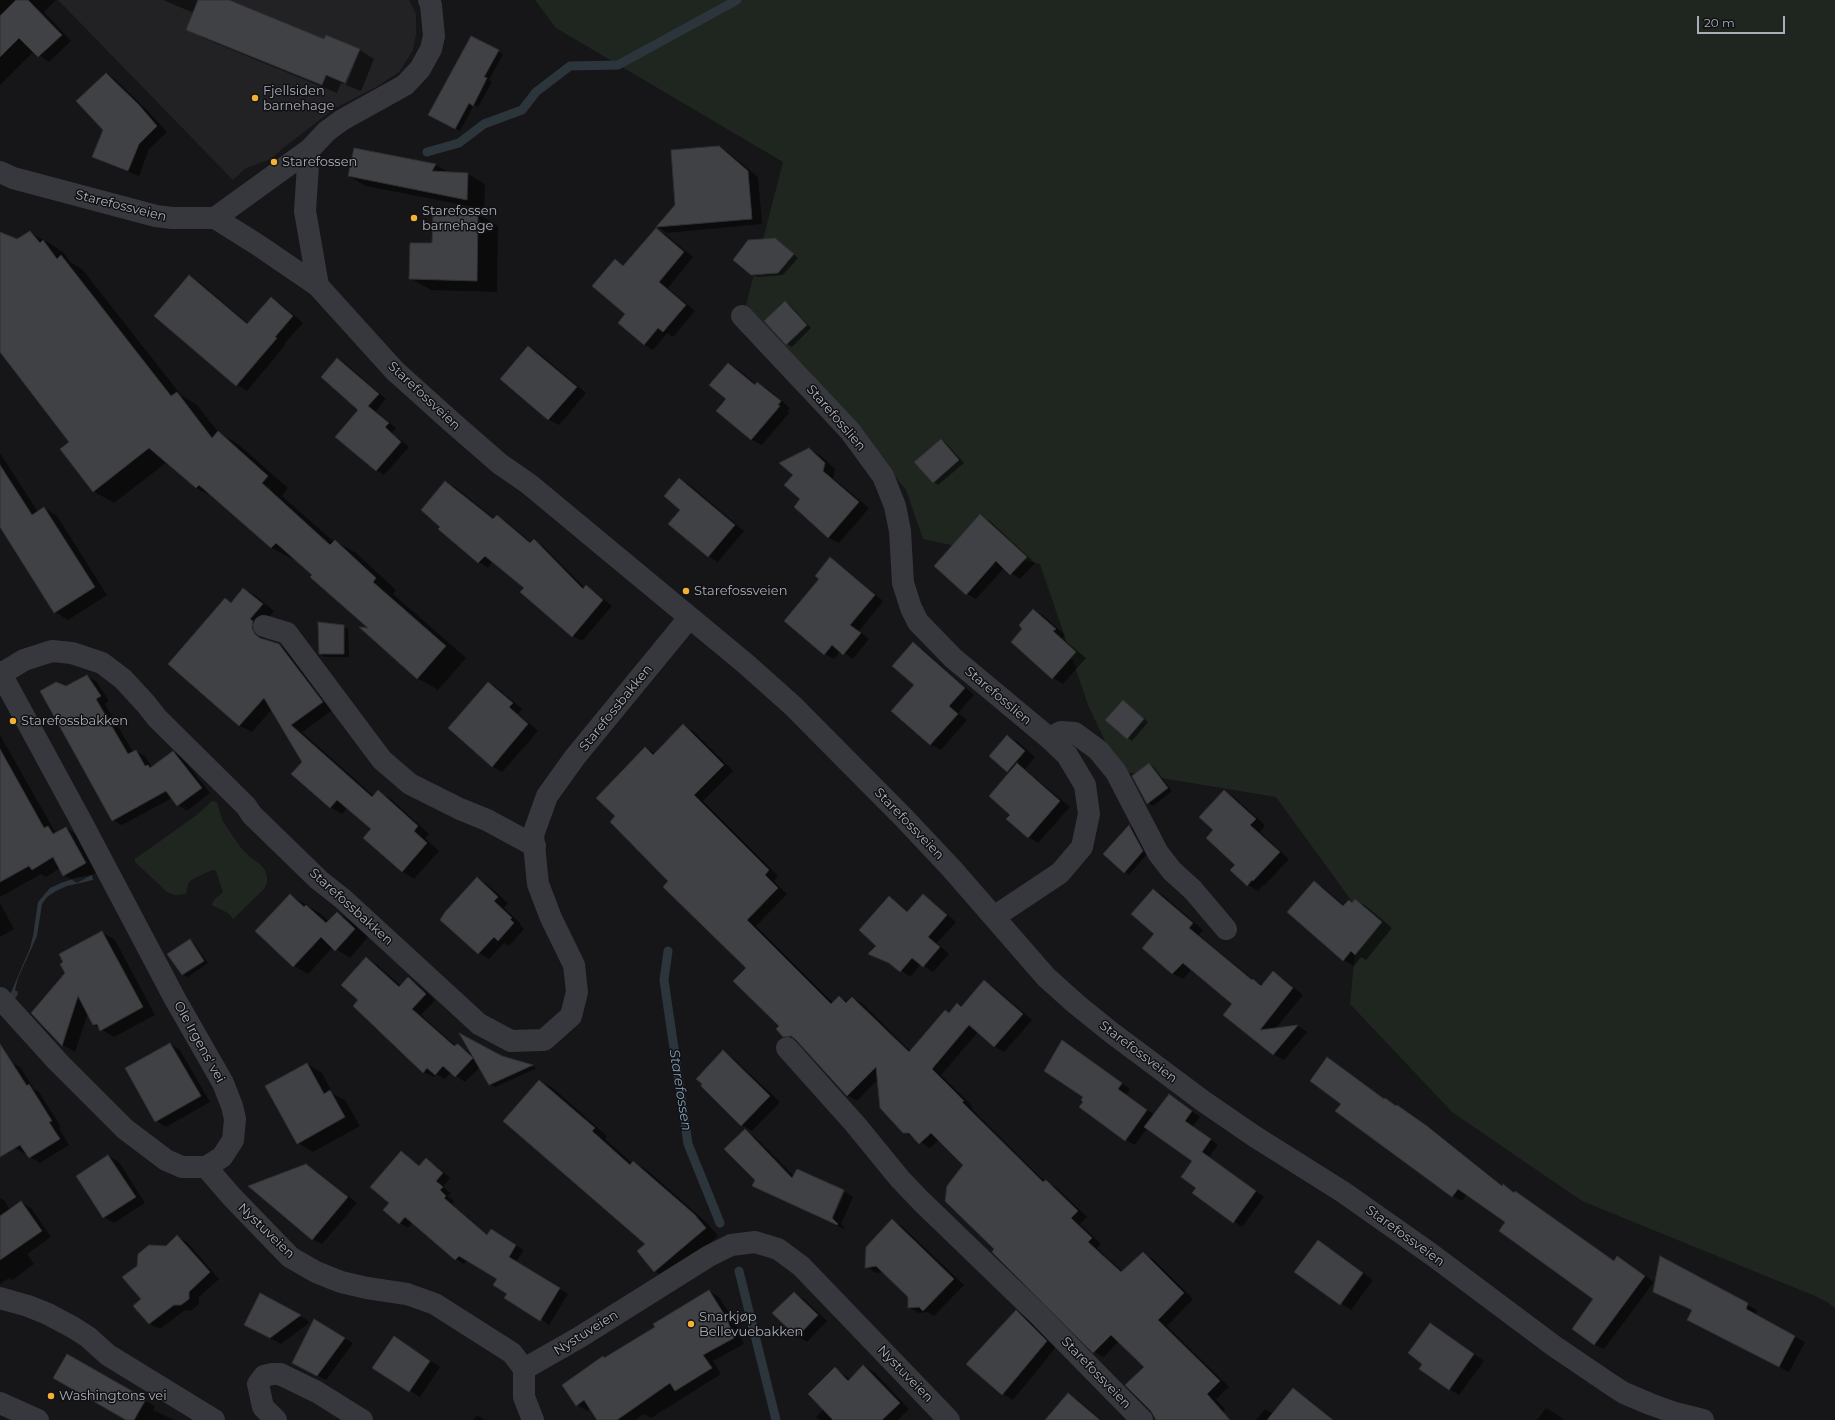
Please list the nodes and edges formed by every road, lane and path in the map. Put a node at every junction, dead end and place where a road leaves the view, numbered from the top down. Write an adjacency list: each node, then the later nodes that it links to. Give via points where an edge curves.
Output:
1 (429, 0): 2 (street, via 434,36 431,49 420,69 405,85 342,120)
2 (308, 150): 4 (street); 5 (street, via 305,211)
3 (0, 172): 4 (street, Starefossveien, via 20,180 156,216)
4 (214, 218): 5 (street, Starefossveien)
5 (318, 286): 7 (street, Starefossveien, via 395,371 454,424)
6 (742, 316): 10 (street, Starefosslien, via 850,431 883,476 895,506 900,531 903,583 910,608 918,622 952,658)
7 (690, 618): 11 (street, Starefossbakken, via 547,796 533,835); 12 (street, Starefossveien, via 819,730 910,824)
8 (264, 626): 11 (street, via 286,633 382,760 410,784)
9 (0, 673): 11 (street, Starefossbakken, via 24,660 52,651 72,653 102,663 123,679 157,718 319,880 479,1024 511,1041 544,1040 571,1016 577,992 574,965 538,884); 16 (street, Ole Irgens' vei, via 175,999 223,1083 235,1119 233,1140 222,1157)
10 (1049, 738): 12 (street, Starefosslien, via 1067,755 1084,785 1089,814 1082,847 1060,873); 13 (street, via 1061,732 1075,733 1098,750 1116,772 1158,853 1172,871 1203,900)
11 (535, 846)
12 (994, 917): 27 (street, Starefossveien, via 1046,977 1076,1004 1203,1101 1343,1192 1554,1346 1624,1393 1675,1413)
13 (1226, 929)
14 (0, 998): 16 (street, via 58,1062 125,1129 166,1160 182,1167)
15 (787, 1048): 26 (street, Starefossveien, via 920,1201 1037,1313)
16 (206, 1167): 18 (street, Nystuveien, via 290,1257 316,1272 341,1282 407,1294 435,1304 512,1353)
17 (0, 1298): 21 (street, via 42,1311 74,1328 108,1355)
18 (524, 1369): 24 (street, via 524,1397); 25 (street, Nystuveien, via 709,1256 731,1245 755,1242 778,1249 801,1266)
19 (0, 1403): 20 (street)
20 (38, 1420)
21 (214, 1420)
22 (276, 1420): 23 (street, via 263,1407 258,1384 264,1376 272,1374 280,1374 317,1392)
23 (362, 1420)
24 (533, 1420)
25 (949, 1420)
26 (1142, 1420)
27 (1703, 1420)

